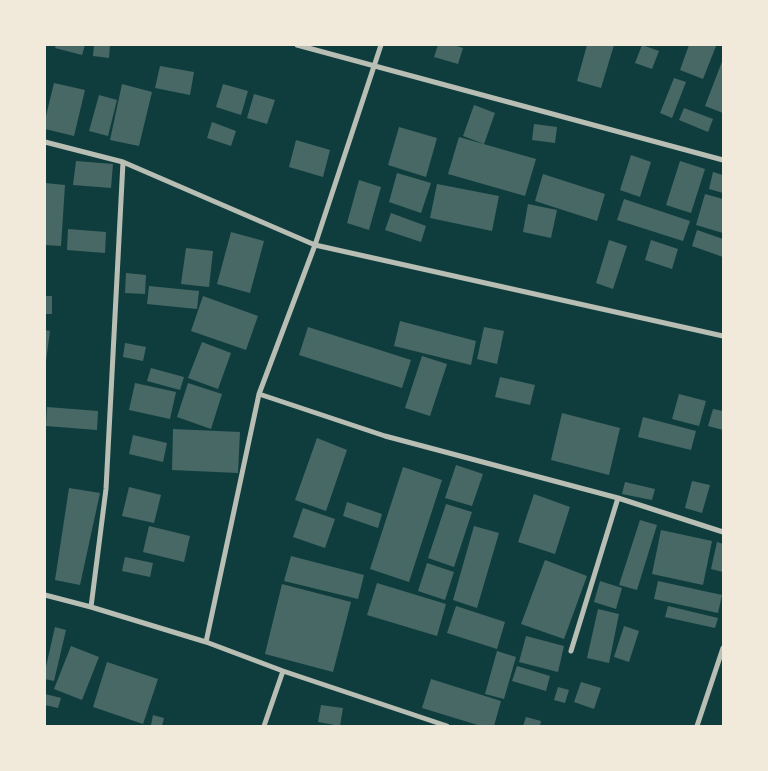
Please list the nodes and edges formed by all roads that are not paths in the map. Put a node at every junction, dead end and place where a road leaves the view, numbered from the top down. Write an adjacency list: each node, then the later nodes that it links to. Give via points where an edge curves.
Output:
1 (297, 45): 3 (street)
2 (381, 45): 3 (street)
3 (374, 66): 5 (street); 7 (street)
4 (45, 142): 6 (street)
5 (723, 160)
6 (122, 162): 7 (street); 13 (street, via 106,489)
7 (315, 245): 8 (street); 9 (street)
8 (723, 336)
9 (259, 394): 10 (street, via 384,436); 14 (street)
10 (618, 498): 11 (street); 16 (street)
11 (723, 532)
12 (45, 595): 13 (street)
13 (91, 607): 14 (street)
14 (206, 642): 17 (street)
15 (723, 648): 20 (street)
16 (571, 651)
17 (283, 671): 18 (street); 19 (street)
18 (264, 726)
19 (447, 726)
20 (697, 726)

